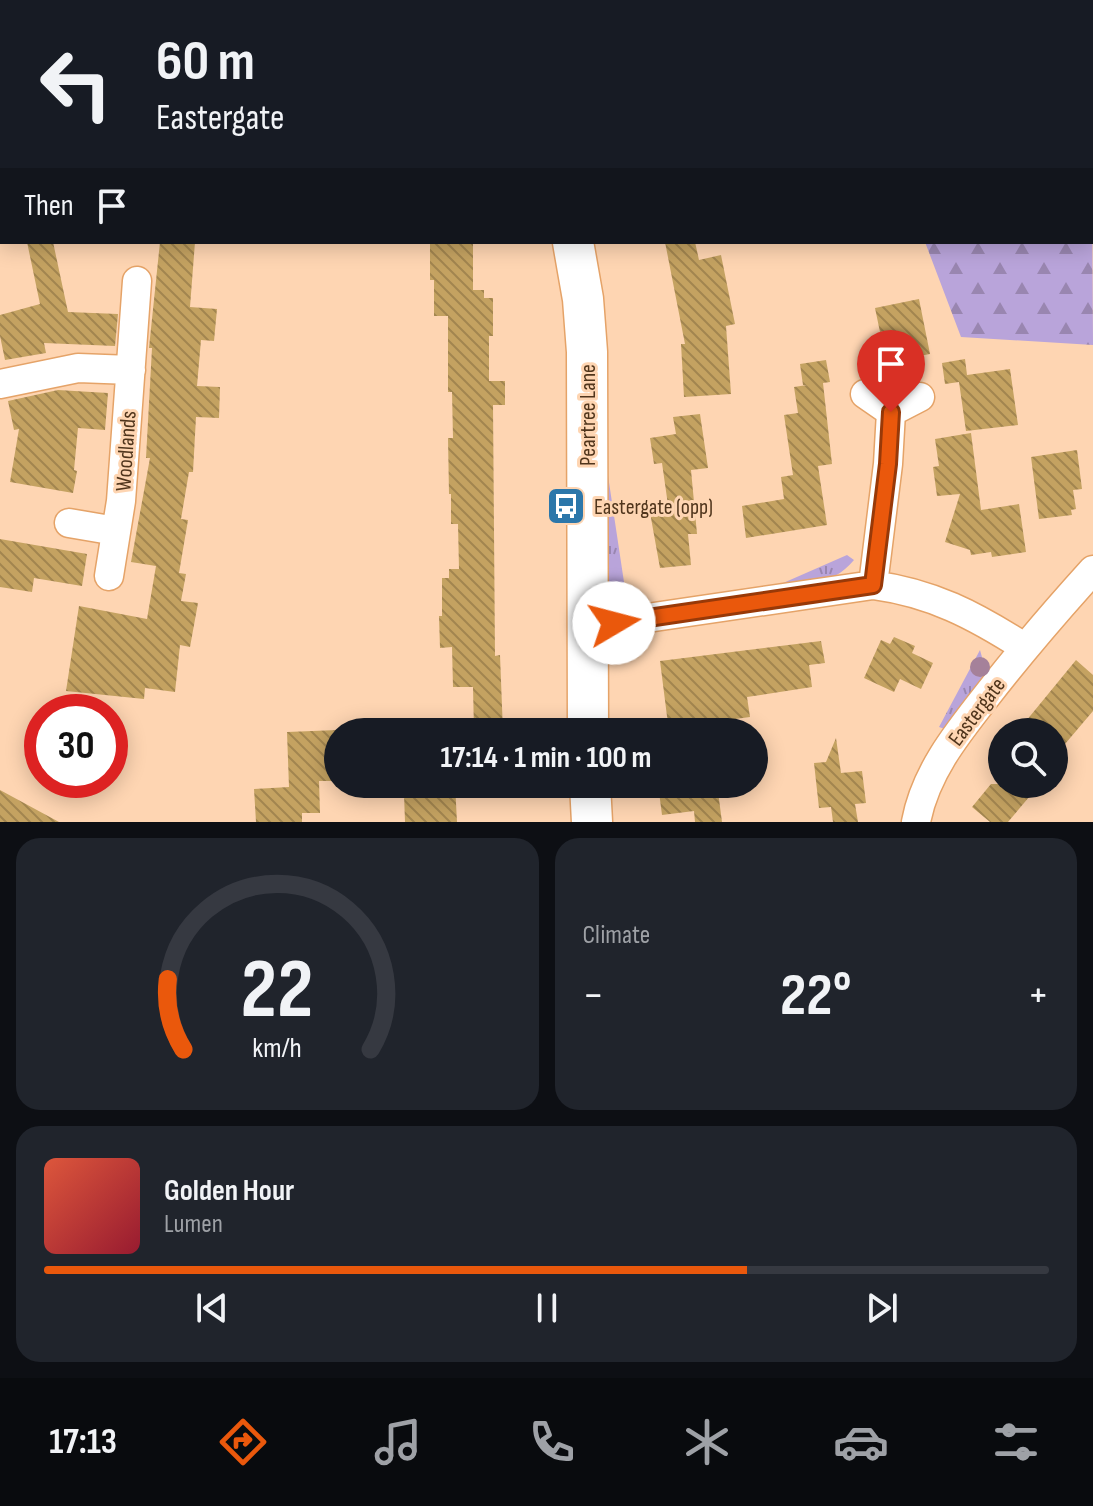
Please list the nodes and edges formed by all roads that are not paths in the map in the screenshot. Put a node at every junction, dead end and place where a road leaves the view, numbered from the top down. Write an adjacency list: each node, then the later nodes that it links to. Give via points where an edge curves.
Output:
1 (573, 244): 13 (street, Peartree Lane, via 587,352)
2 (137, 281): 3 (street, Woodlands)
3 (131, 370): 4 (street, via 78,368); 9 (street, Woodlands)
4 (0, 384)
5 (865, 394): 7 (street)
6 (920, 397): 7 (street)
7 (891, 412): 12 (street)
8 (69, 523): 9 (street)
9 (116, 531): 11 (street, Woodlands)
10 (1093, 570): 14 (street, Eastergate)
11 (109, 576)
12 (873, 585): 13 (street); 14 (street, via 949,604)
13 (586, 627): 15 (street, Peartree Lane)
14 (1024, 647): 18 (street, Eastergate, via 947,748 920,798)
15 (588, 718)
16 (591, 798): 17 (street)
17 (592, 822)
18 (916, 822)

